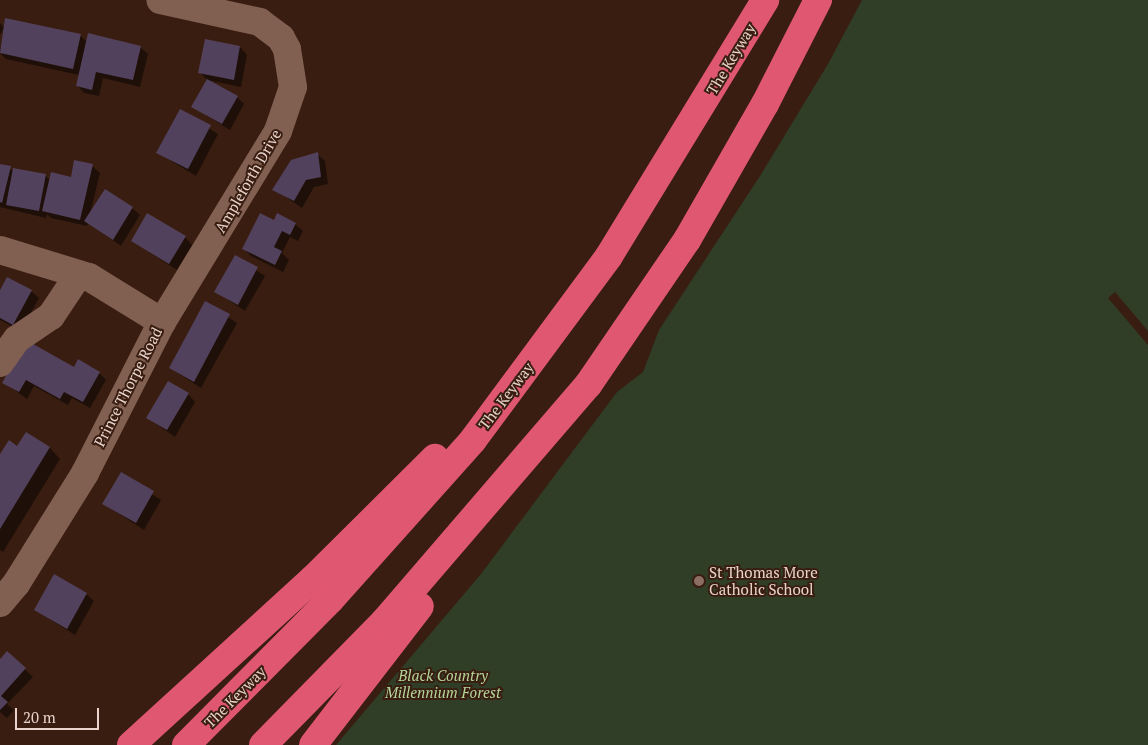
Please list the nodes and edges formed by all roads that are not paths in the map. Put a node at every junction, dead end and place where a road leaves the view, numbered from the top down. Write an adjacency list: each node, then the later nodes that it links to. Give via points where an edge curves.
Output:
1 (160, 0): 6 (street, Ampleforth Drive, via 260,22 281,38 287,49 293,87 278,131)
2 (766, 0): 7 (highway, The Keyway, via 609,256)
3 (818, 0): 9 (highway, via 765,104 687,240 588,385)
4 (0, 250): 5 (street, Prince Thorpe Road)
5 (79, 274): 6 (street, Prince Thorpe Road); 8 (street, via 51,316 17,338)
6 (162, 322): 10 (street, Prince Thorpe Road, via 85,472)
7 (535, 358): 11 (highway, via 314,579); 12 (highway, The Keyway, via 473,440 406,516 285,647)
8 (0, 363)
9 (553, 429): 13 (highway, via 384,622); 14 (highway)
10 (5, 586)
11 (131, 745)
12 (186, 745)
13 (263, 745)
14 (313, 745)

